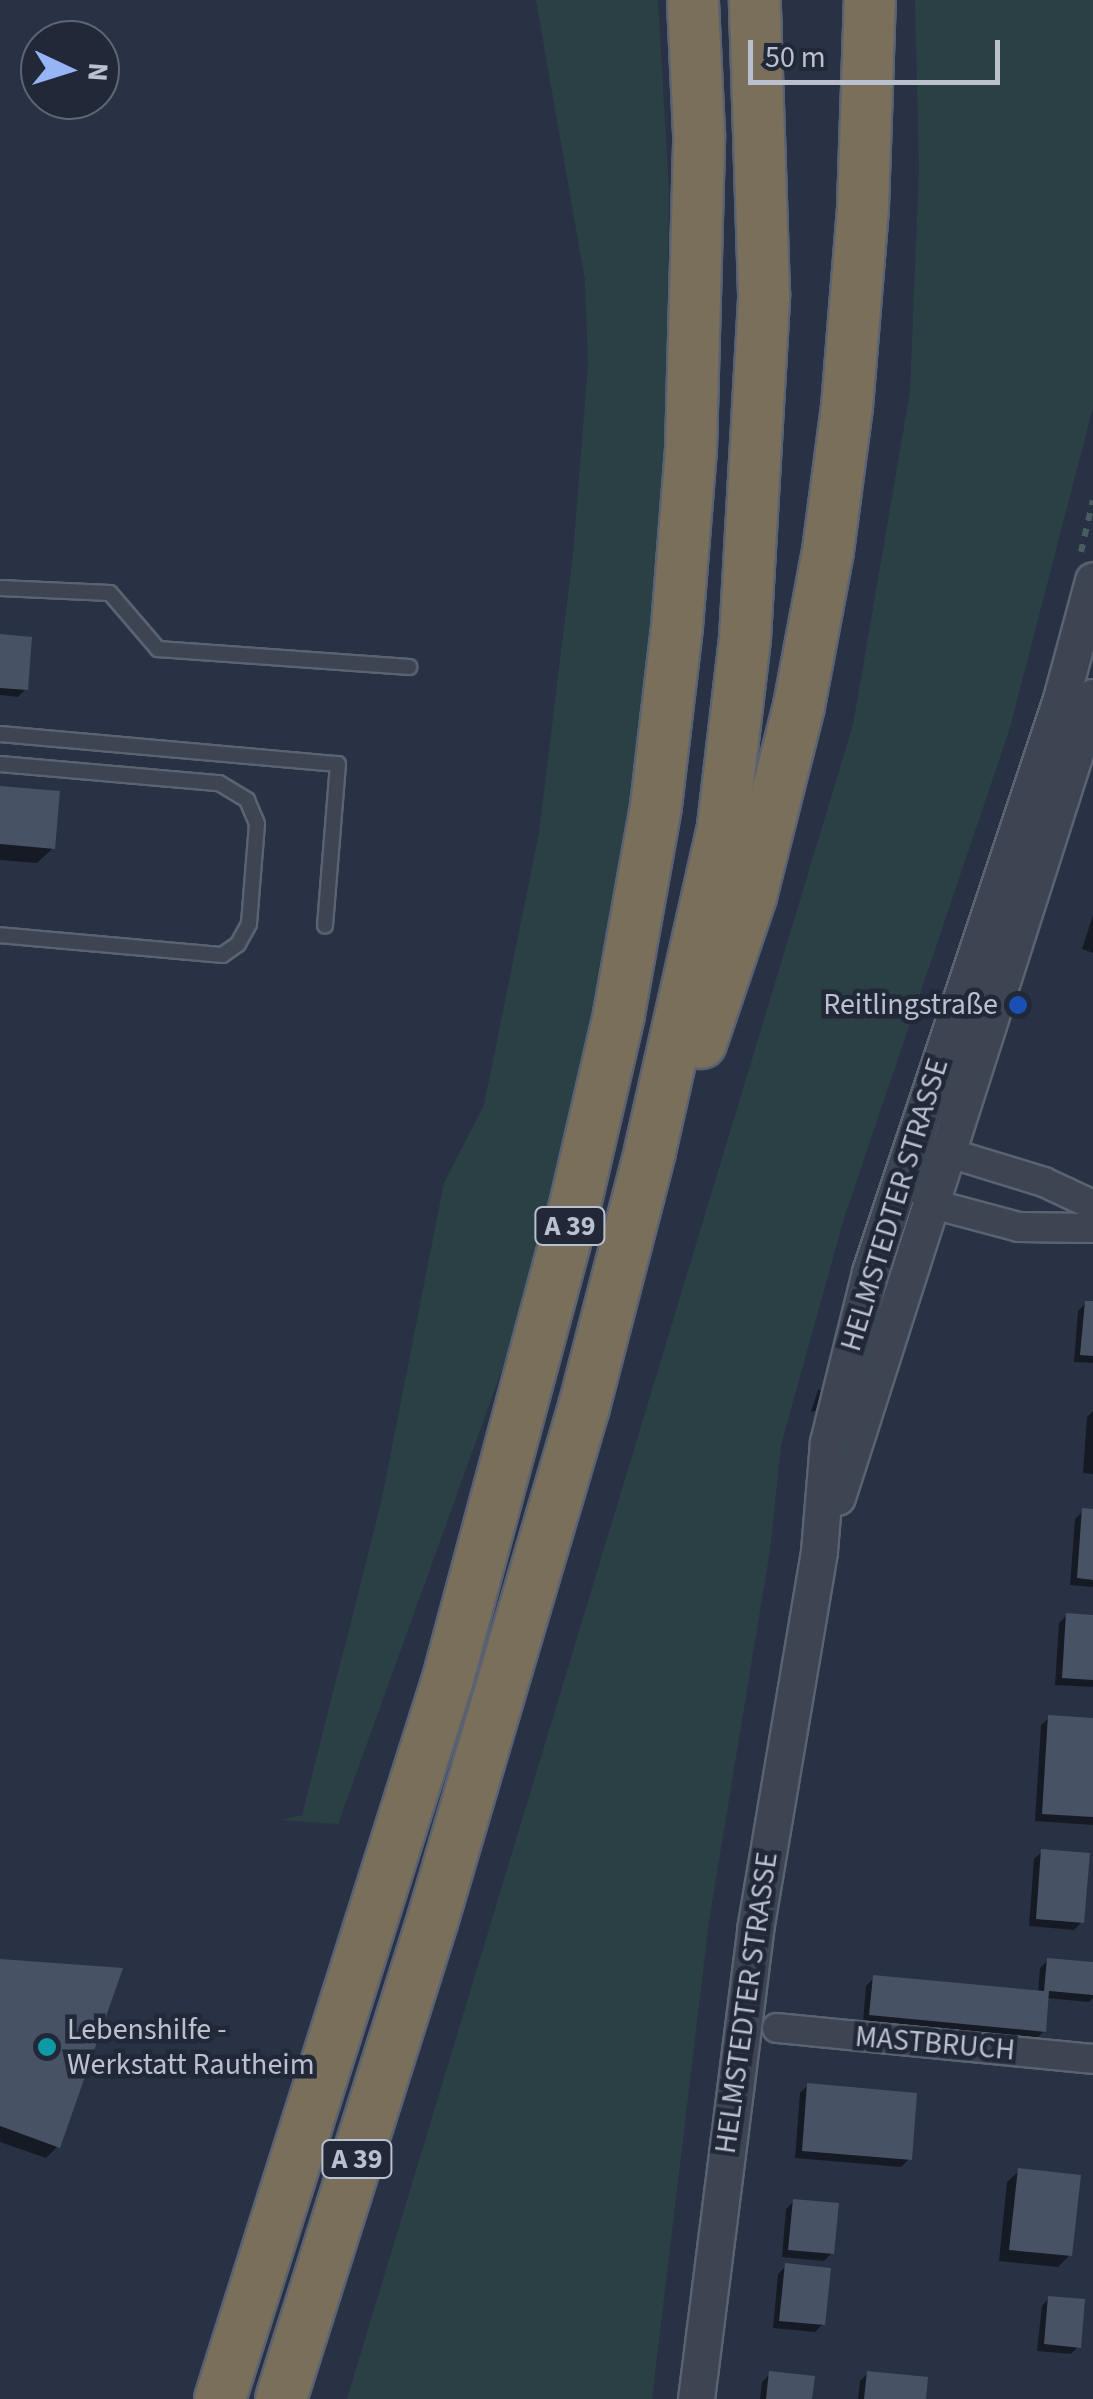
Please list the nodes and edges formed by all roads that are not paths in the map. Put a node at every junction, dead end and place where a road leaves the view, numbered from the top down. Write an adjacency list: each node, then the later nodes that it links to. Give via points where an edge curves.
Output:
1 (693, 0): 21 (highway, A 39, via 698,134 691,450 656,806 619,1014 559,1268 448,1679)
2 (755, 0): 12 (highway, A 39, via 764,294 745,640 722,826)
3 (870, 0): 12 (highway, via 847,407 799,706 752,896 708,1030)
4 (1093, 580): 14 (street, HELMSTEDTER STRASSE, via 1061,699)
5 (0, 588): 6 (lane, via 110,592 158,649)
6 (410, 667)
7 (1093, 696): 13 (street, HELMSTEDTER STRASSE)
8 (0, 734): 10 (lane, via 338,764)
9 (0, 764): 11 (lane, via 219,783 246,800 257,824 249,924 222,955)
10 (325, 925)
11 (0, 935)
12 (650, 1151): 22 (highway, A 39, via 584,1407 433,1920)
13 (946, 1152): 14 (street); 15 (street, HELMSTEDTER STRASSE); 16 (street, via 1044,1182)
14 (907, 1155): 15 (street); 18 (street, HELMSTEDTER STRASSE, via 828,1442)
15 (929, 1203): 17 (street, via 1019,1227); 18 (street, HELMSTEDTER STRASSE)
16 (1093, 1205)
17 (1093, 1228)
18 (819, 1551): 23 (street, HELMSTEDTER STRASSE, via 755,1930)
19 (777, 2028): 20 (street, MASTBRUCH)
20 (1093, 2059)
21 (220, 2399)
22 (280, 2399)
23 (696, 2399)

